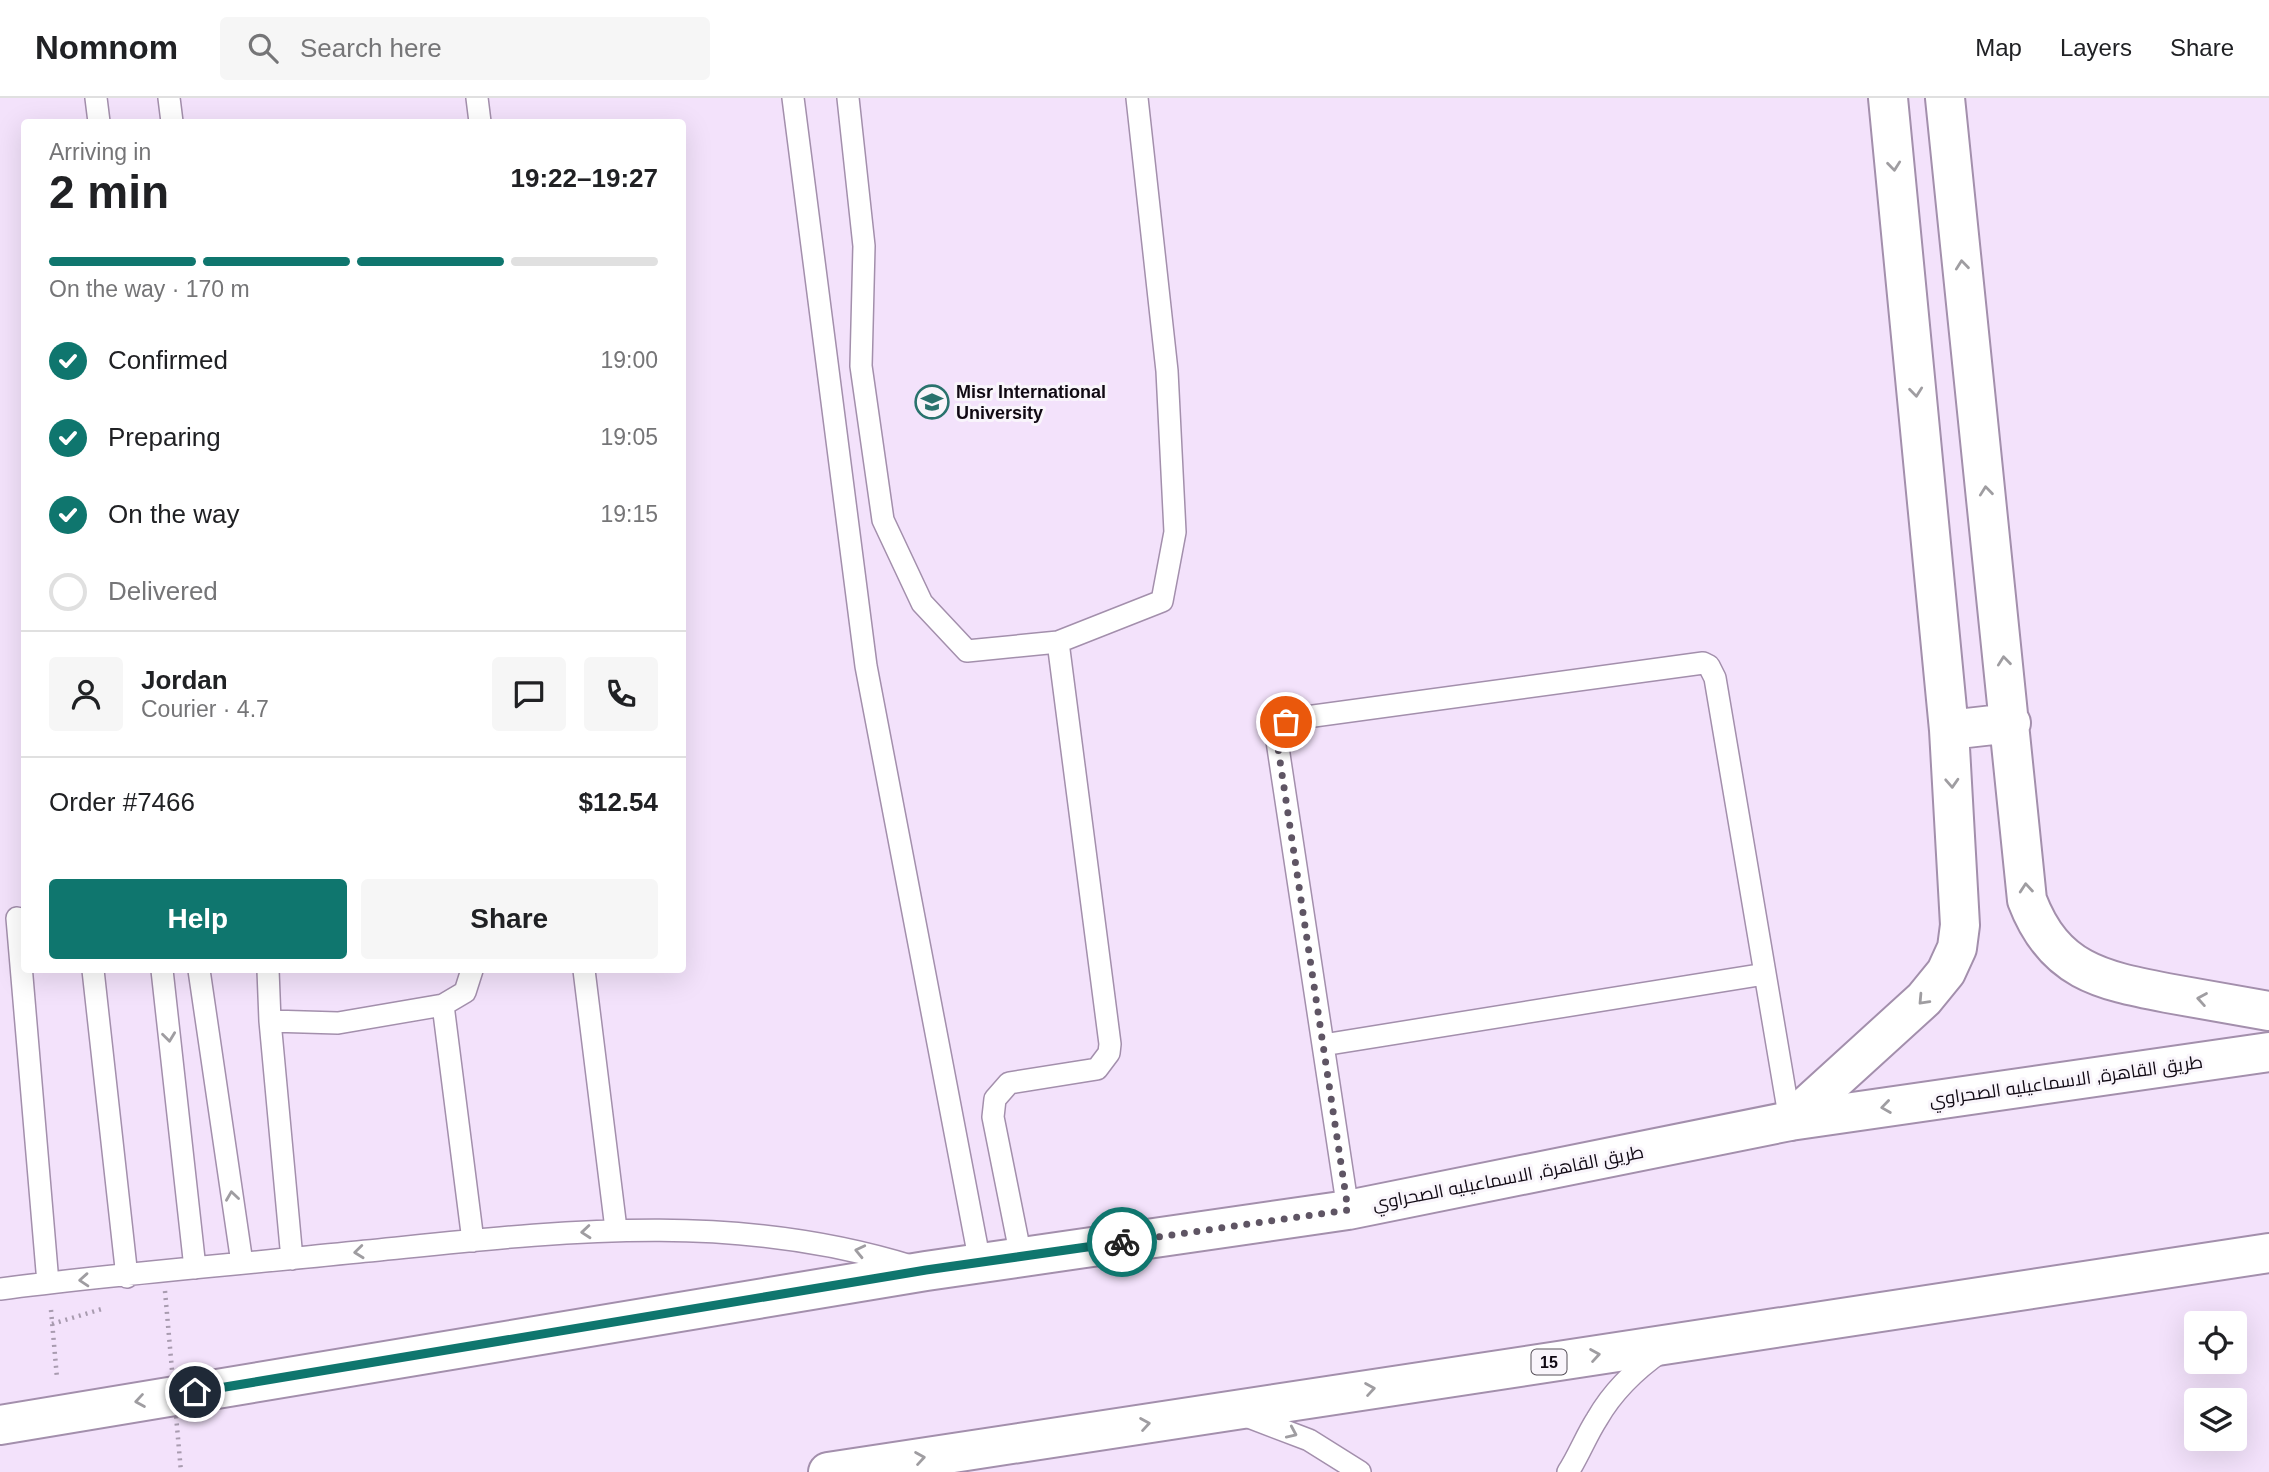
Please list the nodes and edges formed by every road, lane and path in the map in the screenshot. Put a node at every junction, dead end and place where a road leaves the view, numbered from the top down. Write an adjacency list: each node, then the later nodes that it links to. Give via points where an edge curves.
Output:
1 (96, 98): 9 (lane)
2 (169, 98): 10 (lane)
3 (477, 98): 11 (lane)
4 (793, 98): 38 (lane, via 866,666)
5 (848, 98): 14 (lane, via 864,246 861,366 883,520 922,603 967,651)
6 (1137, 98): 14 (lane, via 1167,371 1175,532 1162,601)
7 (1888, 98): 13 (main road, one-way to 13)
8 (1945, 98): 12 (main road, one-way to 8)
9 (99, 119)
10 (172, 119)
11 (480, 119)
12 (1967, 312): 13 (main road); 15 (main road, one-way to 12)
13 (1909, 321): 16 (main road, one-way to 16)
14 (1058, 642): 35 (lane, via 1110,1044 1097,1069 1009,1083 995,1100 993,1117)
15 (2011, 723): 16 (main road); 26 (main road, one-way to 15, via 2100,979 2080,969 2047,940 2027,900)
16 (1949, 730): 30 (main road, one-way to 30, via 1961,925 1957,948 1946,972 1924,999)
17 (14, 919): 42 (lane)
18 (93, 973): 41 (lane)
19 (162, 973): 39 (lane, one-way to 39)
20 (200, 973): 37 (lane, one-way to 20)
21 (268, 973): 27 (lane)
22 (471, 973): 25 (lane, via 466,992)
23 (584, 973): 32 (lane)
24 (1765, 974): 28 (lane); 28 (lane, via 1715,678 1709,666 1703,663 1299,718 1281,727 1277,741); 30 (lane)
25 (443, 1005): 27 (lane, via 338,1023); 33 (lane)
26 (2269, 1012)
27 (270, 1021): 36 (lane)
28 (1323, 1045): 31 (lane)
29 (2269, 1052): 30 (main road, طريق القاهرة, الاسماعيليه الصحراوي, one-way to 30)
30 (1790, 1121): 31 (main road, طريق القاهرة, الاسماعيليه الصحراوي)
31 (1348, 1210): 35 (main road, طريق القاهرة, الاسماعيليه الصحراوي)
32 (616, 1229): 33 (lane, one-way to 33); 40 (lane, one-way to 32, via 773,1234)
33 (473, 1241): 36 (lane, one-way to 36)
34 (2269, 1253): 45 (main road, 15)
35 (1021, 1257): 38 (main road, طريق القاهرة, الاسماعيليه الصحراوي)
36 (292, 1258): 37 (lane)
37 (242, 1263): 39 (lane)
38 (980, 1263): 40 (main road, طريق القاهرة, الاسماعيليه الصحراوي)
39 (195, 1268): 41 (lane)
40 (926, 1270): 47 (main road, طريق القاهرة, الاسماعيليه الصحراوي, one-way to 47)
41 (127, 1276): 42 (lane, one-way to 42)
42 (48, 1283): 43 (lane); 47 (path)
43 (0, 1289)
44 (165, 1291): 49 (path, bridge)
45 (1673, 1344): 46 (main road, 15, one-way to 45); 52 (lane, via 1617,1389)
46 (1227, 1411): 50 (main road, 15, one-way to 46); 51 (lane, one-way to 51, via 1309,1440)
47 (60, 1414): 48 (main road, طريق القاهرة, الاسماعيليه الصحراوي)
48 (0, 1425)
49 (181, 1472)
50 (828, 1472)
51 (1360, 1472)
52 (1568, 1472)

